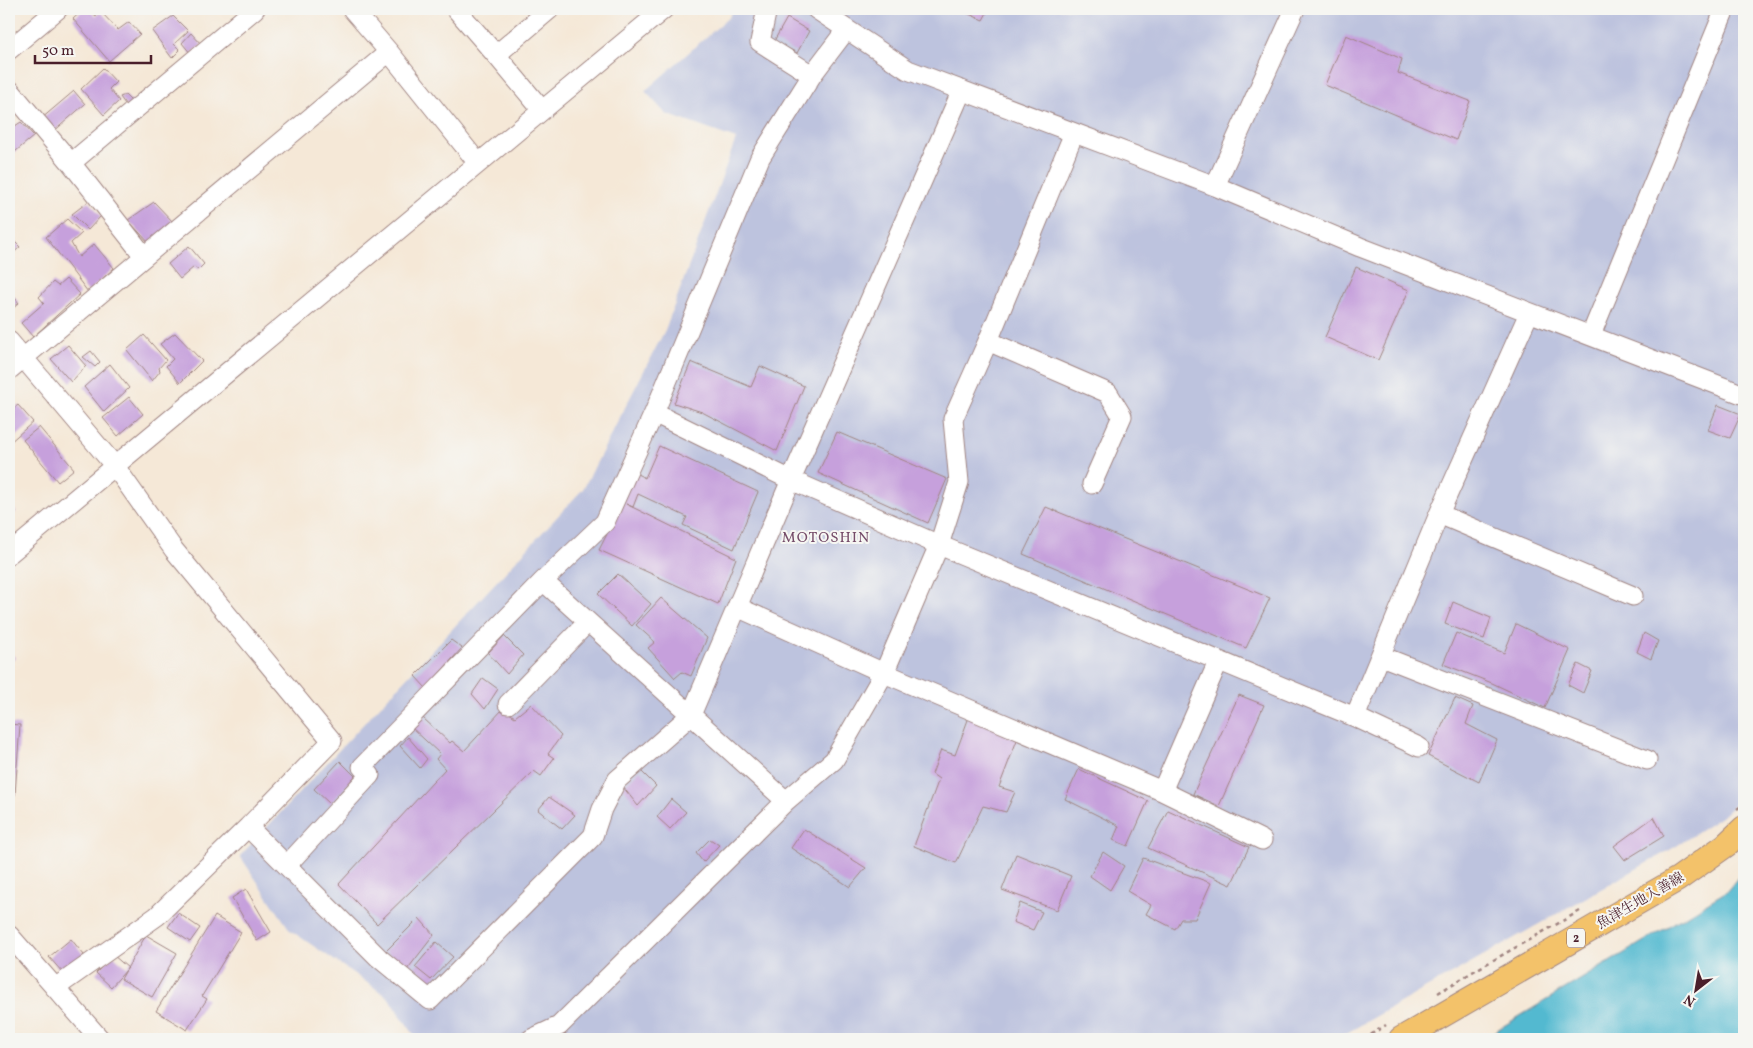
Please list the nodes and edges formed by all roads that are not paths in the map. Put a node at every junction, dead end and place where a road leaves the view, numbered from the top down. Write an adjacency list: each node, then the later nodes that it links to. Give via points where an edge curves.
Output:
1 (58, 9): 12 (street)
2 (255, 9): 20 (street)
3 (353, 9): 13 (street)
4 (456, 9): 14 (street)
5 (550, 9): 14 (street)
6 (664, 9): 18 (street)
7 (767, 9): 15 (street, via 760,42)
8 (816, 9): 11 (street)
9 (1295, 9): 22 (street)
10 (1725, 9): 25 (street)
11 (846, 30): 15 (street); 17 (street, via 908,70)
12 (9, 50)
13 (389, 52): 21 (street); 23 (street)
14 (496, 55): 18 (street)
15 (812, 75): 31 (street, via 760,158)
16 (9, 89): 20 (street)
17 (962, 90): 19 (street); 33 (street)
18 (542, 110): 21 (street)
19 (1074, 133): 22 (street); 27 (street)
20 (72, 163): 23 (street)
21 (478, 163): 32 (street)
22 (1215, 186): 24 (street)
23 (144, 256): 28 (street)
24 (1529, 313): 25 (street); 35 (street)
25 (1591, 335): 30 (street)
26 (9, 340): 28 (street)
27 (988, 341): 34 (street, via 1108,393 1122,416); 36 (street, via 953,420 959,482)
28 (24, 358): 29 (street); 32 (street)
29 (9, 370)
30 (1744, 396)
31 (654, 413): 33 (street); 38 (street, via 605,522)
32 (114, 466): 37 (street); 53 (street, via 174,550 332,741)
33 (791, 480): 36 (street); 40 (street)
34 (1092, 484)
35 (1440, 514): 39 (street); 42 (street)
36 (939, 545): 43 (street); 44 (street)
37 (9, 554)
38 (543, 581): 41 (street); 55 (street, via 362,767 370,775)
39 (1633, 596)
40 (737, 607): 44 (street); 46 (street)
41 (588, 622): 45 (street); 46 (street)
42 (1381, 656): 47 (street); 49 (street)
43 (1218, 662): 47 (street); 50 (street)
44 (884, 673): 50 (street); 51 (street, via 834,760)
45 (508, 704)
46 (691, 715): 51 (street); 55 (street, via 617,780 593,836 430,1000 379,958)
47 (1355, 717): 48 (street)
48 (1419, 748)
49 (1647, 760)
50 (1162, 791): 54 (street)
51 (786, 801): 60 (street, via 560,1026)
52 (1740, 819): 58 (main road, 魚津生地入善線 / 2, via 1726,845 1678,879)
53 (248, 827): 55 (street); 57 (street, via 157,916)
54 (1262, 840)
55 (287, 866)
56 (9, 935): 57 (street)
57 (55, 988): 59 (street)
58 (1395, 1031)
59 (100, 1039)
60 (531, 1039)

